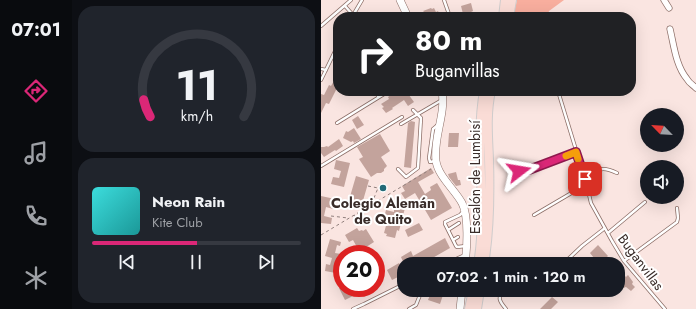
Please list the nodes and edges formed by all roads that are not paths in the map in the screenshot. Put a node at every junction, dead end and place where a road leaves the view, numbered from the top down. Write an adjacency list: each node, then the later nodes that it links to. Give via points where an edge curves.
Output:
1 (351, 0): 8 (lane)
2 (362, 0): 12 (lane)
3 (400, 0): 13 (street)
4 (443, 0): 14 (lane)
5 (505, 0): 15 (main road)
6 (512, 0): 16 (main road)
7 (665, 0): 9 (street)
8 (345, 6): 10 (lane); 11 (lane)
9 (669, 8)
10 (338, 12)
11 (349, 12)
12 (354, 12)
13 (406, 12)
14 (448, 12)
15 (504, 12)
16 (510, 12)
17 (333, 16): 18 (lane)
18 (321, 26)
19 (669, 29): 24 (street, via 681,70)
20 (333, 55): 22 (lane)
21 (321, 69): 22 (lane)
22 (326, 70): 23 (lane)
23 (321, 80)
24 (696, 88)
25 (380, 96): 30 (lane)
26 (443, 96): 31 (street)
27 (483, 96): 58 (main road, Escalón de Lumbisí)
28 (490, 96): 59 (main road, Escalón de Lumbisí, via 487,130 489,217)
29 (559, 96): 37 (lane, Buganvillas)
30 (377, 98): 35 (lane)
31 (443, 100): 33 (lane); 46 (street, via 434,164)
32 (413, 110): 33 (lane)
33 (419, 115): 36 (lane); 39 (lane, via 421,118 418,168 406,177)
34 (402, 117): 38 (lane)
35 (337, 123)
36 (401, 124)
37 (576, 152): 40 (lane, via 526,171); 42 (lane, Buganvillas)
38 (321, 166)
39 (398, 169)
40 (519, 171)
41 (617, 173): 42 (lane, via 598,169)
42 (585, 179): 43 (lane, Buganvillas)
43 (587, 186): 47 (lane); 49 (lane, Buganvillas, via 591,203)
44 (643, 204): 51 (lane)
45 (677, 208): 62 (lane, via 677,222)
46 (465, 211): 50 (lane, via 445,222); 54 (street)
47 (534, 215)
48 (459, 224): 50 (lane)
49 (605, 228): 51 (lane, Buganvillas); 60 (lane)
50 (448, 230): 53 (lane)
51 (608, 233): 61 (lane, Buganvillas)
52 (458, 237): 53 (lane)
53 (453, 240): 54 (lane, via 457,247)
54 (466, 246): 55 (street)
55 (466, 254): 56 (lane); 57 (street)
56 (460, 257)
57 (466, 257)
58 (479, 257)
59 (485, 257)
60 (570, 257)
61 (622, 257)
62 (625, 260)
63 (625, 262): 77 (lane, Buganvillas)
64 (397, 288): 70 (lane)
65 (419, 297): 72 (lane, via 416,305)
66 (461, 297): 73 (street)
67 (472, 297): 74 (main road)
68 (479, 297): 75 (main road)
69 (500, 297): 76 (lane, via 499,300)
70 (359, 308): 71 (lane)
71 (353, 309)
72 (409, 309)
73 (459, 309)
74 (469, 309)
75 (477, 309)
76 (506, 309)
77 (665, 309)

